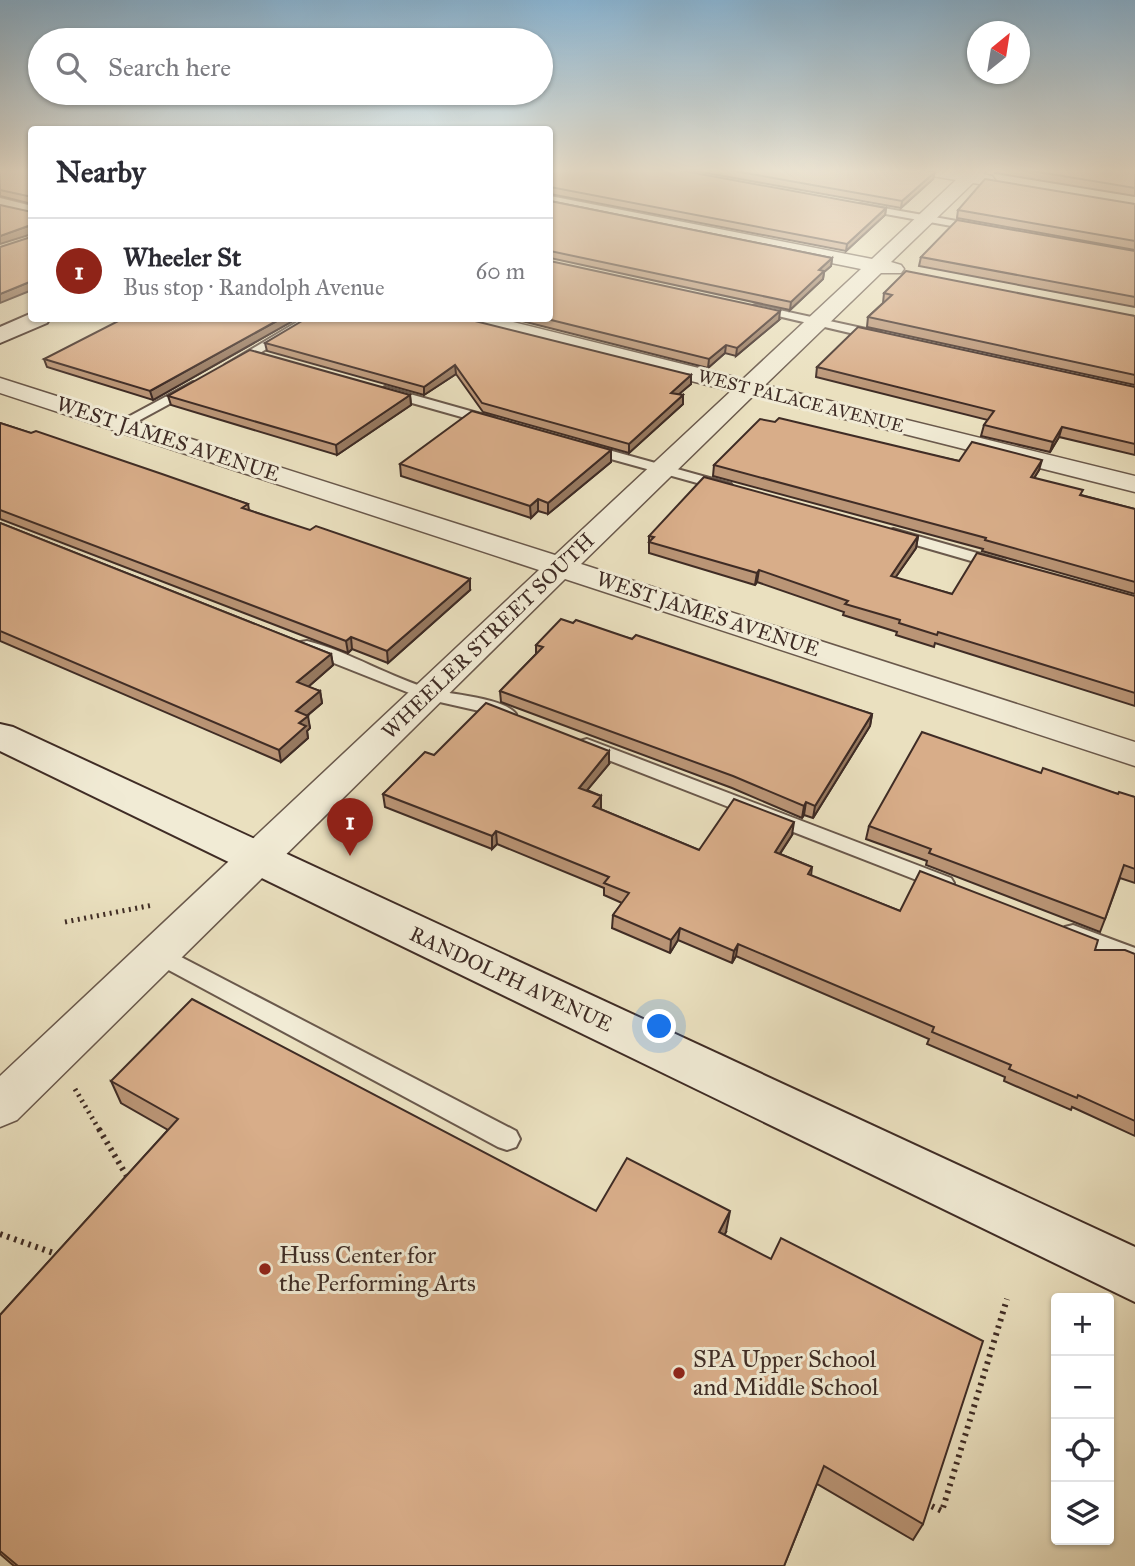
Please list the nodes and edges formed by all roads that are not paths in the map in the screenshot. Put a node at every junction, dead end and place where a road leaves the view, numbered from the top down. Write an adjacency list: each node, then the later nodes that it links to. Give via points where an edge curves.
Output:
1 (757, 242): 3 (street)
2 (902, 242): 3 (street, WHEELER STREET SOUTH)
3 (877, 266): 4 (street); 9 (street, WHEELER STREET SOUTH)
4 (913, 273)
5 (737, 304): 9 (lane)
6 (30, 322): 10 (main road)
7 (306, 322): 12 (lane)
8 (484, 322): 16 (street, WEST PALACE AVENUE)
9 (818, 322): 11 (lane); 16 (street, WHEELER STREET SOUTH)
10 (0, 336)
11 (896, 339)
12 (251, 354): 13 (lane); 17 (lane)
13 (278, 361)
14 (0, 385): 17 (street, WEST JAMES AVENUE)
15 (369, 387): 18 (lane)
16 (748, 388): 20 (street, WHEELER STREET SOUTH); 21 (street, WEST PALACE AVENUE)
17 (122, 424): 24 (street, WEST JAMES AVENUE)
18 (500, 424)
19 (566, 442): 20 (lane)
20 (662, 469): 22 (lane); 24 (street, WHEELER STREET SOUTH)
21 (1135, 484)
22 (746, 493)
23 (880, 530): 25 (lane)
24 (561, 566): 27 (street, WHEELER STREET SOUTH); 31 (street, WEST JAMES AVENUE)
25 (1014, 568)
26 (290, 639): 27 (lane)
27 (428, 694): 28 (lane, via 489,707); 32 (street, WHEELER STREET SOUTH)
28 (528, 722)
29 (0, 736): 32 (main road, RANDOLPH AVENUE)
30 (567, 737): 33 (lane)
31 (1135, 754)
32 (257, 858): 35 (street, WHEELER STREET SOUTH); 39 (main road, RANDOLPH AVENUE)
33 (967, 892)
34 (1058, 927): 36 (lane)
35 (158, 954): 37 (street, WHEELER STREET SOUTH); 38 (lane)
36 (1135, 957)
37 (0, 1106)
38 (507, 1139)
39 (1135, 1275)

